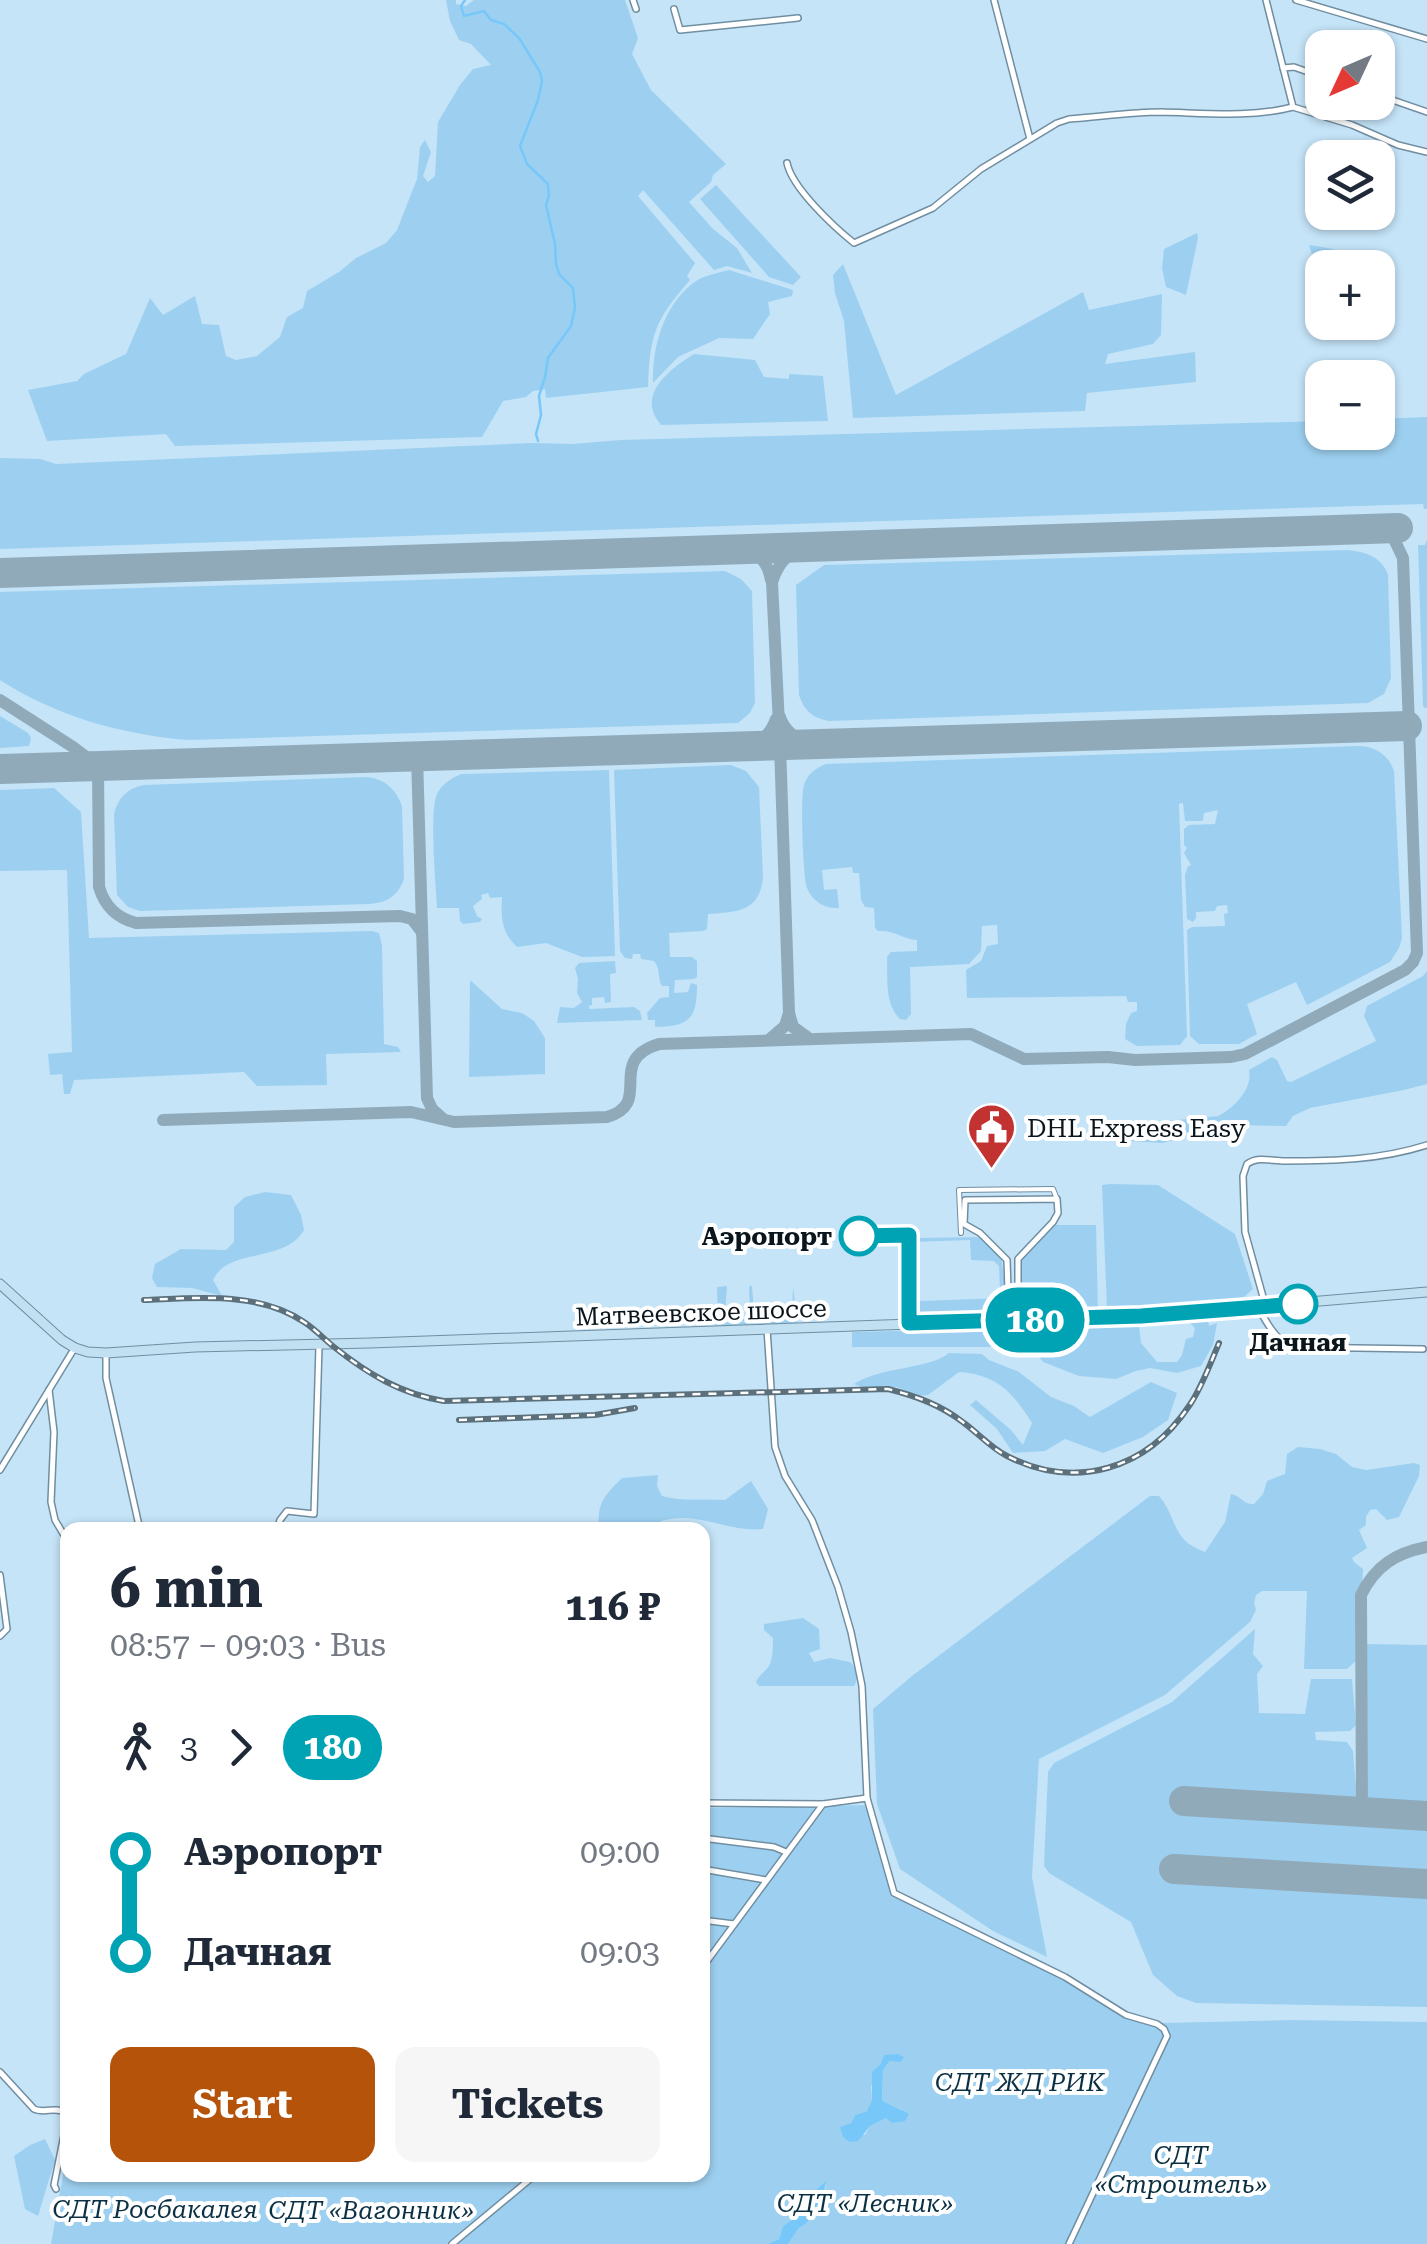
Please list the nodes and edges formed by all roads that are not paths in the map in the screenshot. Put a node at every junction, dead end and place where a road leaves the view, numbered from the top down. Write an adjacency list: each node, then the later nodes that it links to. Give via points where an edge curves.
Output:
1 (633, 0): 5 (street)
2 (994, 0): 14 (street)
3 (1266, 0): 9 (street)
4 (1296, 0): 8 (street)
5 (636, 9)
6 (674, 9): 7 (street, via 680,30)
7 (798, 18)
8 (1427, 39)
9 (1283, 68): 10 (street); 12 (street)
10 (1305, 71)
11 (1395, 101): 13 (street)
12 (1293, 108): 14 (street, via 1068,119); 15 (street)
13 (1427, 112)
14 (1030, 139): 16 (street, via 933,208 854,244 804,194)
15 (1427, 152)
16 (787, 163)
17 (1427, 1145): 22 (street, via 1376,1158 1247,1164 1245,1232)
18 (1057, 1199): 19 (street, via 1053,1188 960,1190); 23 (street, via 1053,1222 1018,1259); 23 (street, via 964,1202 964,1224 1006,1260)
19 (962, 1233)
20 (0, 1284): 26 (main road)
21 (1427, 1292): 22 (main road, Матвеевское шоссе)
22 (1261, 1307): 23 (main road, Матвеевское шоссе); 27 (street, via 1290,1346)
23 (1014, 1320): 24 (main road, Матвеевское шоссе)
24 (768, 1329): 25 (main road, Матвеевское шоссе); 36 (street, via 776,1451 812,1520 860,1665)
25 (319, 1344): 28 (main road, Матвеевское шоссе); 32 (street, via 314,1514 287,1511)
26 (74, 1348): 28 (main road, Матвеевское шоссе); 29 (street)
27 (1423, 1348)
28 (106, 1352): 31 (street)
29 (49, 1390): 30 (street); 33 (street, via 51,1502)
30 (0, 1470)
31 (138, 1522)
32 (279, 1522)
33 (60, 1527)
34 (0, 1575): 35 (street, via 7,1629)
35 (0, 1636)
36 (867, 1798): 38 (street); 52 (street, via 894,1892 1164,2029 1167,2036)
37 (710, 1803): 38 (street)
38 (824, 1804): 40 (street)
39 (710, 1839): 40 (street)
40 (786, 1852): 42 (street)
41 (710, 1870): 42 (street)
42 (766, 1880): 44 (street)
43 (710, 1921): 44 (street)
44 (734, 1924): 45 (street)
45 (710, 1957)
46 (0, 2072): 47 (street, via 34,2109)
47 (60, 2109)
48 (60, 2156): 50 (street)
49 (527, 2182): 51 (street)
50 (56, 2188)
51 (452, 2244)
52 (1070, 2244)

